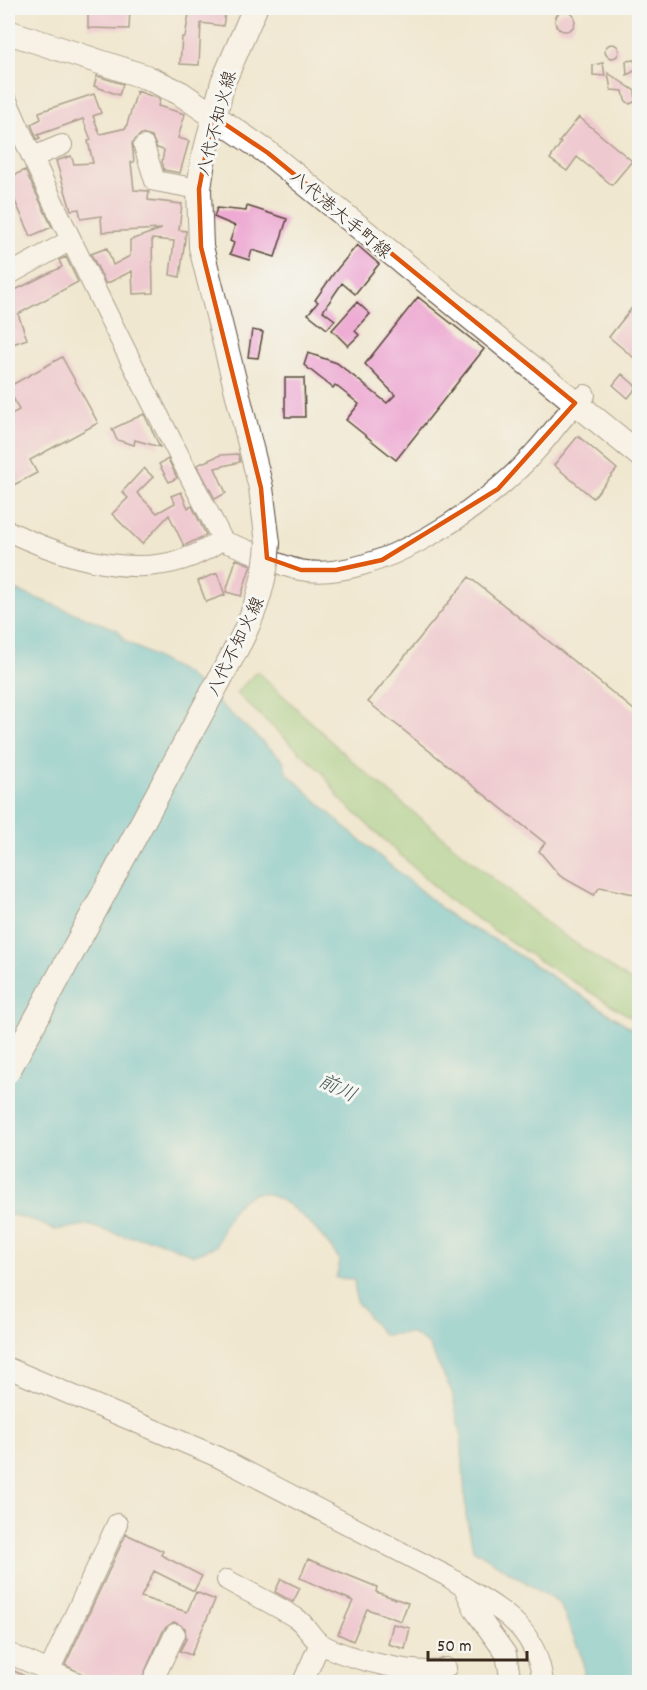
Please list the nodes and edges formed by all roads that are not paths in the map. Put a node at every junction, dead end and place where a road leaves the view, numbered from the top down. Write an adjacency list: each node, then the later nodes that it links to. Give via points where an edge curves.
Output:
1 (255, 8): 5 (main road, 八代不知火線)
2 (8, 19): 5 (main road, 八代港大手町線, via 185,81)
3 (8, 32): 5 (main road, 八代港大手町線, via 146,77)
4 (8, 103): 8 (street)
5 (215, 109): 9 (main road, 八代不知火線); 12 (main road, 八代港大手町線, via 266,134)
6 (62, 145): 8 (street)
7 (144, 146): 9 (street, via 155,181)
8 (33, 158): 10 (street)
9 (199, 189): 17 (main road, 八代不知火線, bridge, via 201,247 261,488 268,543 260,600)
10 (71, 240): 11 (street); 16 (street)
11 (8, 275)
12 (580, 399): 13 (main road, 八代港大手町線); 14 (main road, 八代港大手町線); 16 (street, via 534,454 498,489 455,520 382,561 336,570 301,570)
13 (639, 438)
14 (639, 455)
15 (8, 531): 16 (street, via 75,558 117,567 164,564 209,549)
16 (222, 539)
17 (8, 1071)
18 (8, 1368): 21 (street, via 216,1456 384,1541)
19 (117, 1524): 26 (street)
20 (227, 1580): 23 (street, via 298,1619)
21 (464, 1587): 30 (street, via 475,1611 506,1654); 31 (street, via 522,1628 540,1662)
22 (175, 1634): 28 (street)
23 (320, 1643): 25 (street, via 352,1656 420,1671); 29 (street)
24 (8, 1653): 26 (street)
25 (446, 1668)
26 (49, 1671): 27 (street)
27 (75, 1683)
28 (152, 1683)
29 (303, 1683)
30 (511, 1683)
31 (543, 1683)

